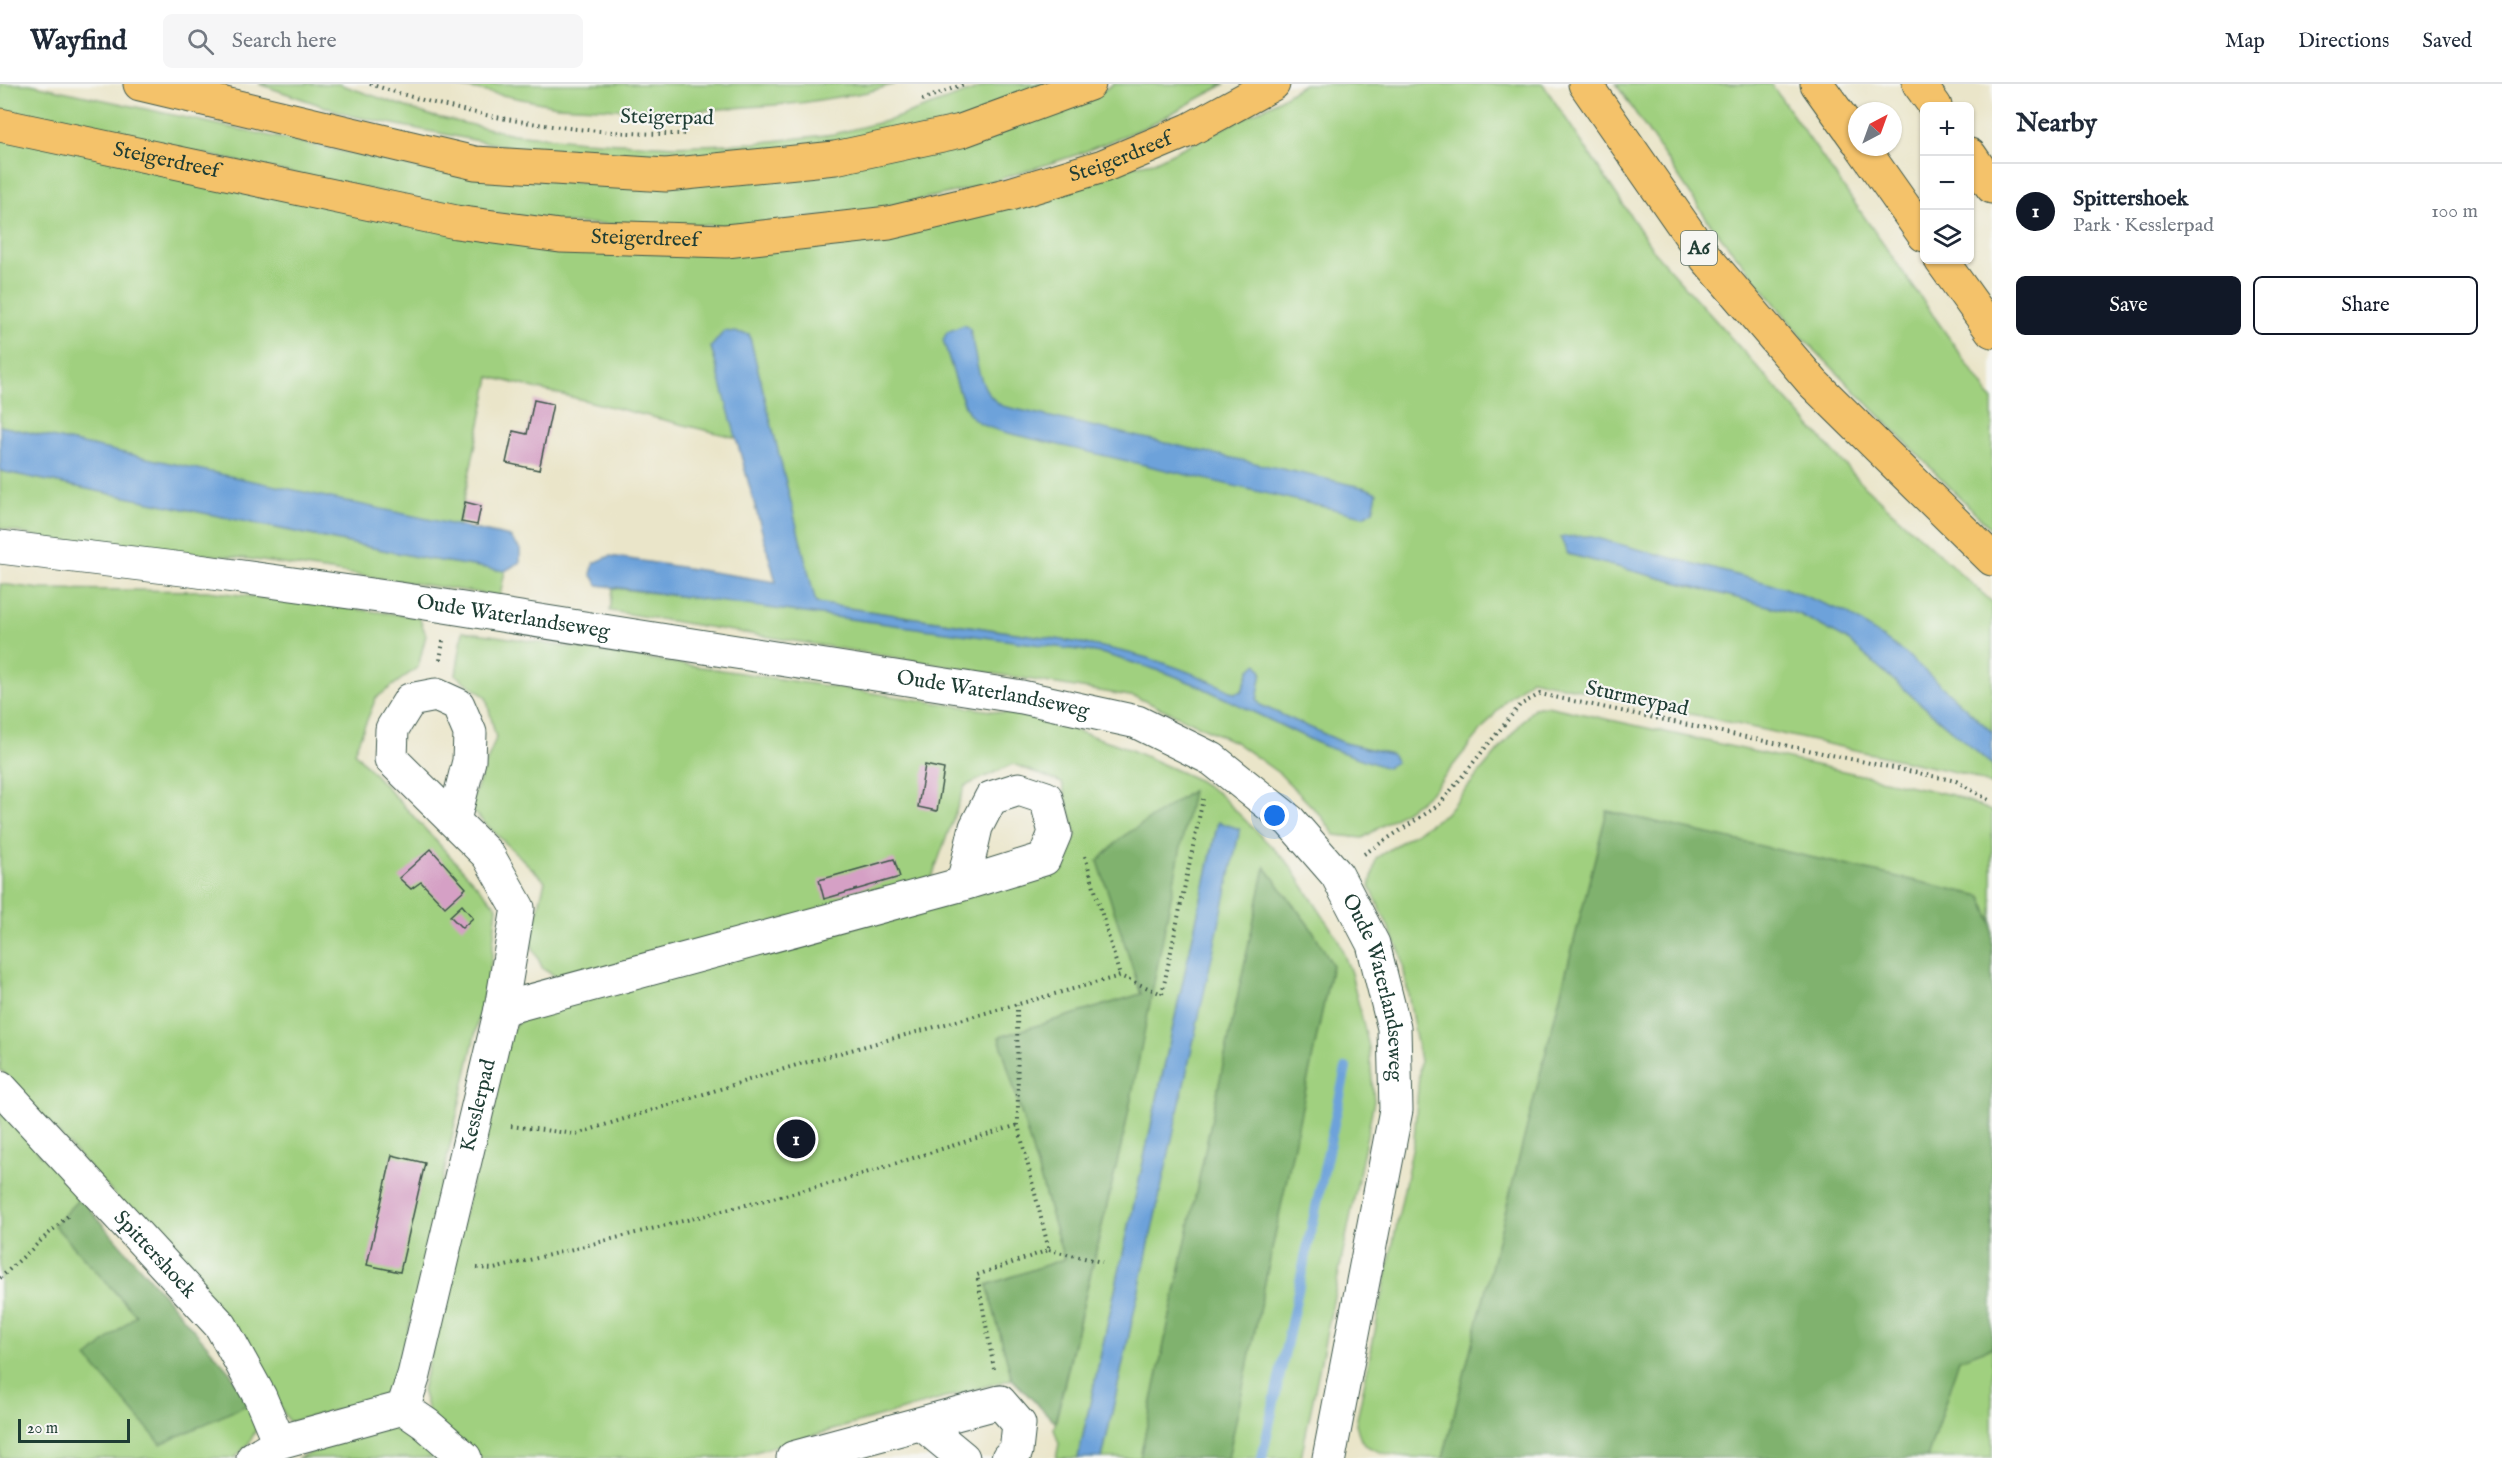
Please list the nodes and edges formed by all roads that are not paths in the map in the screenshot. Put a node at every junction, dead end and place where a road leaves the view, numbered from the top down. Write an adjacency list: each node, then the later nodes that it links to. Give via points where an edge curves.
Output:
1 (140, 84): 2 (main road, via 475,162 666,175 836,158 961,130)
2 (1089, 84)
3 (1273, 84): 8 (main road, Steigerdreef, via 1189,130 1103,166 1010,194 889,223 726,241 560,236 456,222)
4 (1585, 84): 17 (main road, A6, via 1721,276 1813,383)
5 (1818, 84): 9 (main road)
6 (1919, 84): 7 (main road)
7 (1932, 102)
8 (0, 125)
9 (1848, 127)
10 (1868, 156): 13 (main road)
11 (1971, 156): 12 (main road)
12 (1992, 187)
13 (1920, 230)
14 (1944, 264): 15 (main road)
15 (1992, 331)
16 (0, 548): 29 (street, Oude Waterlandseweg, via 400,599 1022,697 1137,722 1212,759 1290,821 1337,875 1373,944 1394,1028 1396,1110)
17 (1992, 559)
18 (454, 820): 20 (street, Kesslerpad, via 488,855 518,908)
19 (963, 885): 19 (street, via 976,827 991,798 1018,789 1046,798 1055,832 1044,859); 20 (street)
20 (501, 1009): 22 (street, Kesslerpad)
21 (0, 1087): 24 (street, Spittershoek, via 221,1326 260,1397)
22 (403, 1408): 24 (street); 25 (street)
23 (922, 1424): 26 (street); 27 (street); 28 (street, via 1000,1402 1019,1424 1016,1451)
24 (266, 1450)
25 (465, 1458)
26 (793, 1458)
27 (963, 1458)
28 (1008, 1458)
29 (1329, 1458)

